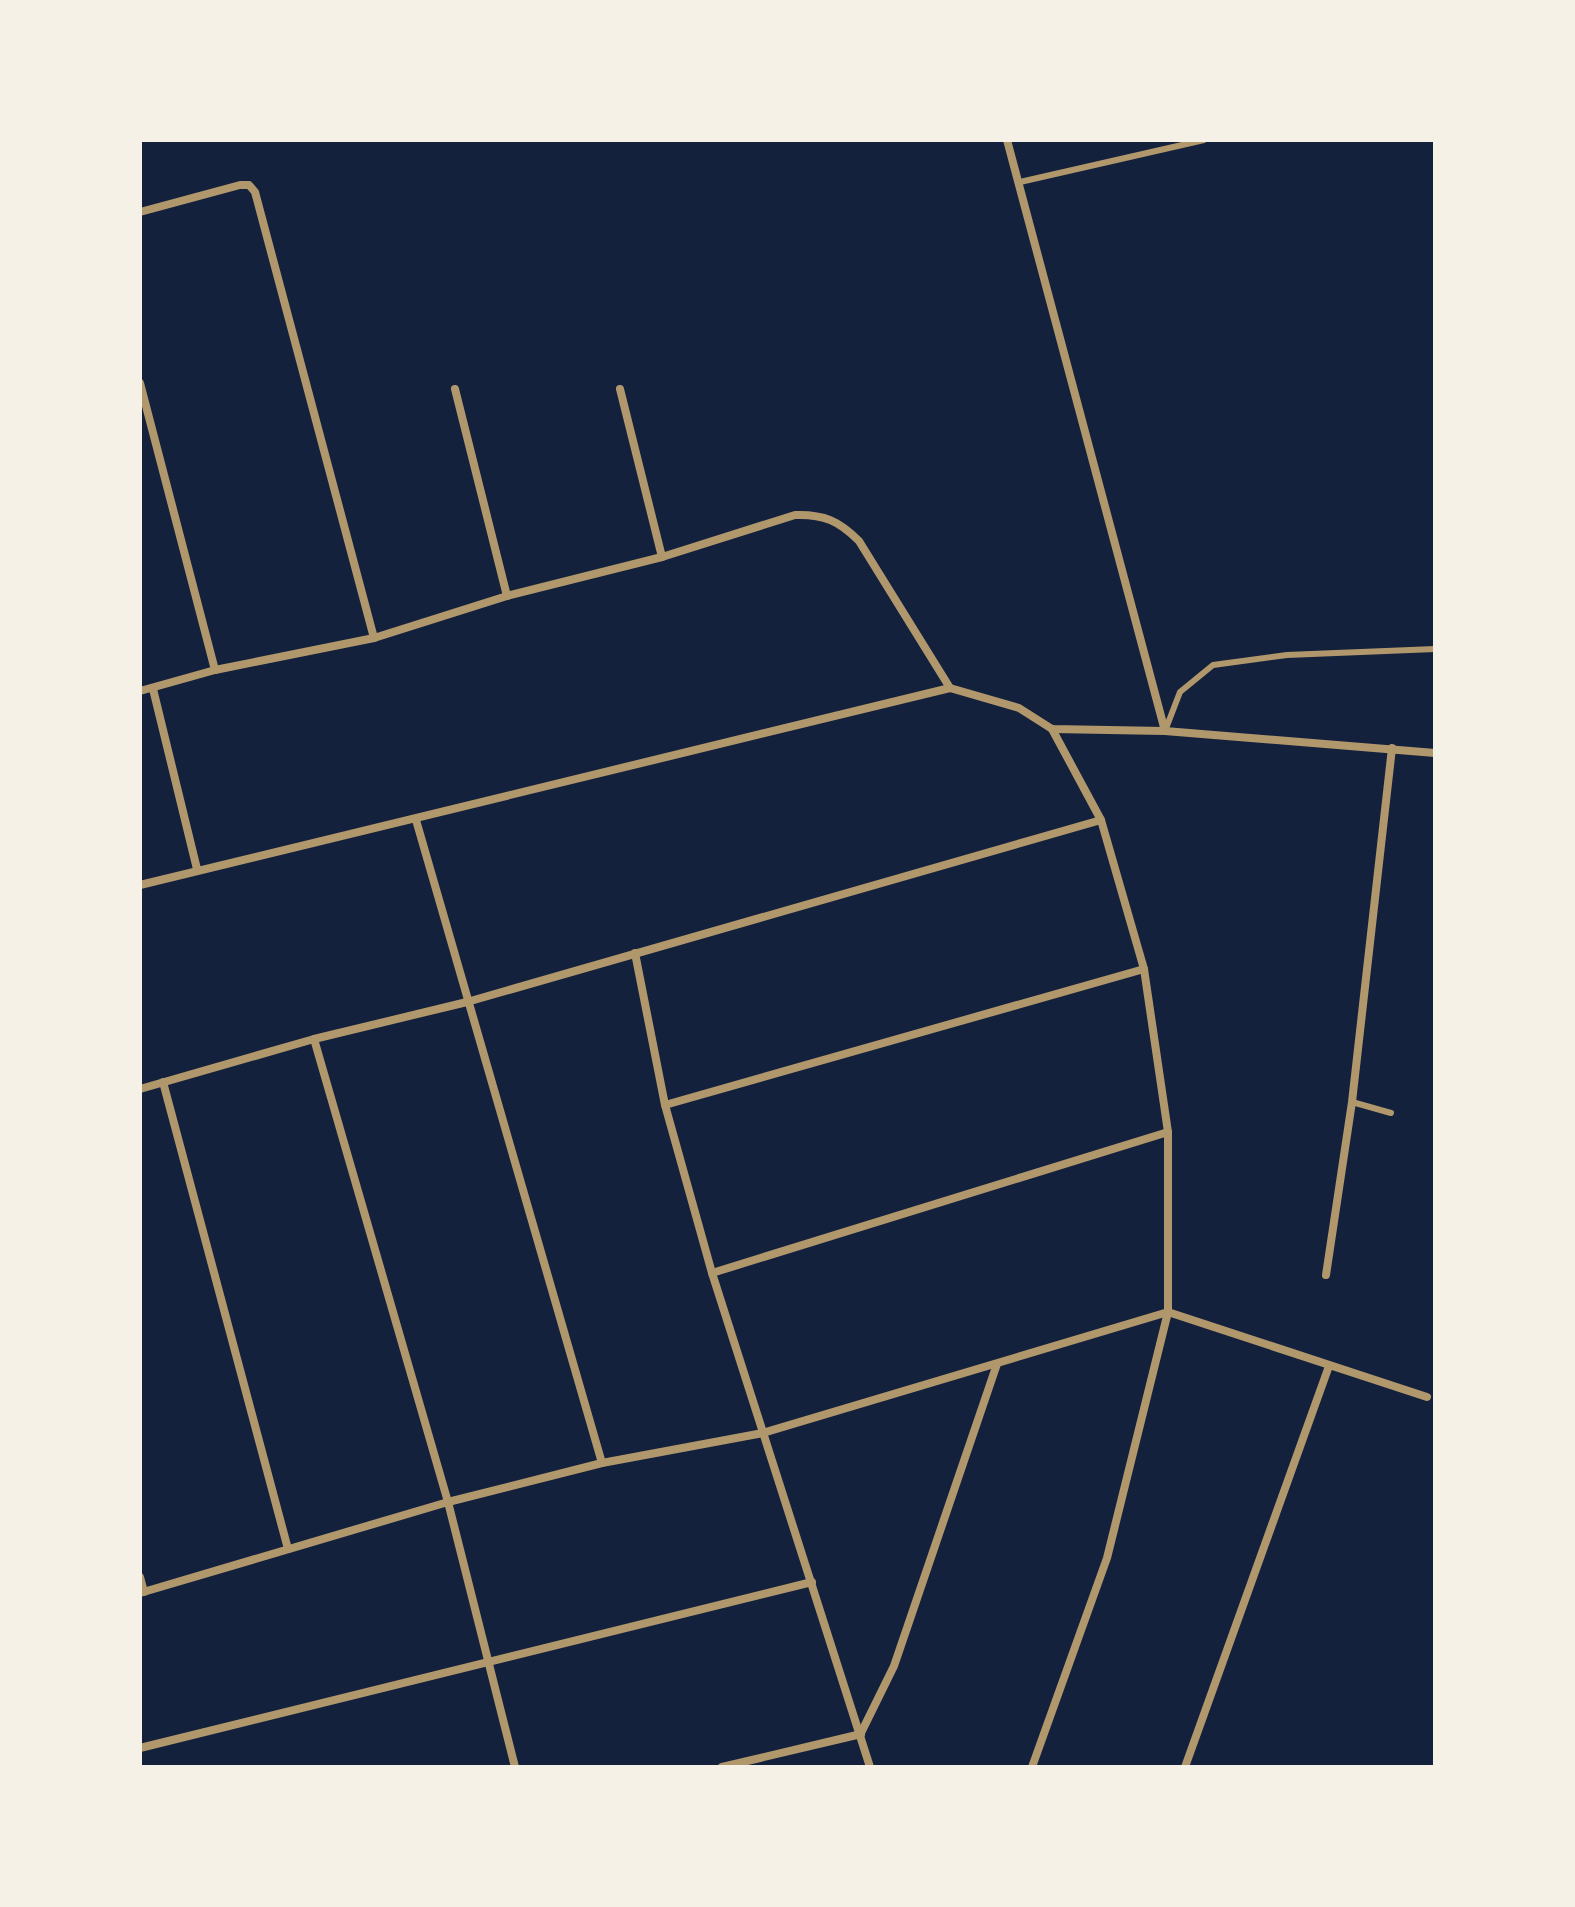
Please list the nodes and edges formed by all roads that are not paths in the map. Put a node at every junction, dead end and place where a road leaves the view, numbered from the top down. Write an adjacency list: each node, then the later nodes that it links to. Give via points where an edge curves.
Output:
1 (1007, 140): 3 (street)
2 (1204, 140): 3 (lane)
3 (1020, 182): 17 (street)
4 (140, 212): 10 (street, via 240,185 253,189)
5 (140, 383): 12 (street)
6 (455, 389): 9 (street)
7 (620, 389): 8 (street)
8 (662, 557): 9 (street); 13 (street, via 795,515 841,523 859,541)
9 (507, 596): 10 (street)
10 (374, 638): 12 (street)
11 (1435, 649): 17 (lane, via 1287,655 1213,665 1180,692)
12 (215, 670): 14 (street)
13 (950, 688): 16 (street, via 1019,708); 20 (street)
14 (153, 689): 15 (street); 22 (street)
15 (140, 691)
16 (1052, 729): 17 (street); 21 (street)
17 (1165, 731): 18 (street)
18 (1392, 748): 19 (street); 30 (street)
19 (1435, 753)
20 (416, 820): 22 (street); 26 (street)
21 (1101, 820): 24 (street); 25 (street)
22 (197, 869): 23 (street)
23 (140, 885)
24 (635, 953): 26 (street); 31 (street)
25 (1144, 969): 31 (street); 33 (street)
26 (467, 1002): 27 (street); 41 (street)
27 (314, 1039): 28 (street); 42 (street)
28 (163, 1082): 29 (street); 43 (street)
29 (140, 1089)
30 (1352, 1102): 32 (lane); 35 (street)
31 (665, 1105): 34 (street)
32 (1391, 1113)
33 (1168, 1132): 34 (street); 36 (street)
34 (712, 1273): 40 (street)
35 (1326, 1275)
36 (1168, 1312): 37 (street); 38 (street); 53 (street, via 1107,1558)
37 (997, 1364): 40 (street); 48 (street, via 894,1666)
38 (1329, 1366): 39 (street); 54 (street)
39 (1427, 1397)
40 (763, 1433): 41 (street); 45 (street)
41 (602, 1463): 42 (street)
42 (448, 1502): 43 (street); 47 (street)
43 (288, 1549): 46 (street)
44 (140, 1577): 46 (street)
45 (812, 1582): 47 (street); 48 (street)
46 (142, 1593)
47 (488, 1662): 49 (street); 50 (street)
48 (861, 1734): 51 (street); 52 (street)
49 (140, 1748)
50 (515, 1767)
51 (722, 1767)
52 (870, 1767)
53 (1032, 1767)
54 (1185, 1767)

